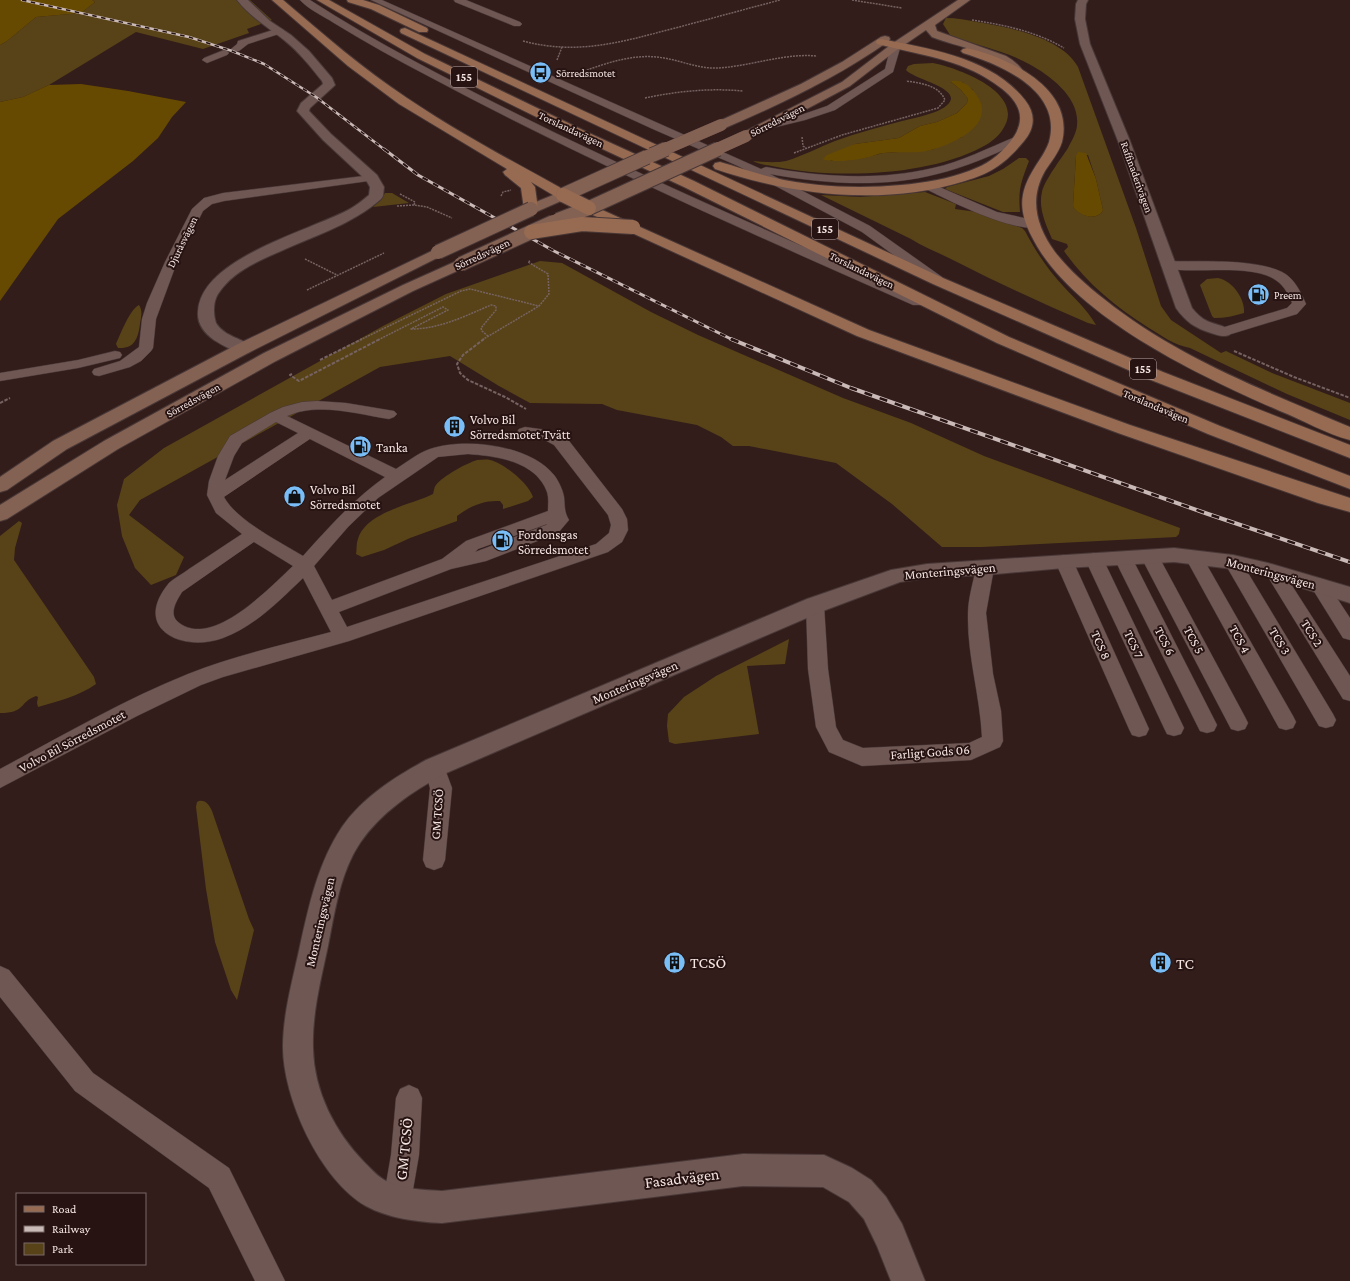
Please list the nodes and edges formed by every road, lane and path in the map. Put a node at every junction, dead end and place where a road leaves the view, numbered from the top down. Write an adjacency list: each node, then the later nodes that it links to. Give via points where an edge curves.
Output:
1 (242, 0): 18 (street, via 266,23)
2 (277, 0): 37 (main road, via 371,79)
3 (304, 0): 57 (lane, via 397,56 560,140)
4 (322, 0): 57 (main road, Torslandavägen / 155, via 428,60 689,184)
5 (344, 0): 52 (main road, Torslandavägen / 155, via 427,42)
6 (352, 0): 41 (main road, via 375,7 721,167)
7 (375, 0): 39 (lane)
8 (458, 0): 17 (lane)
9 (776, 0): 14 (path)
10 (780, 0): 14 (path)
11 (852, 0): 15 (path)
12 (966, 0): 16 (street, Sörredsvägen)
13 (1083, 0): 50 (street, Raffinaderivägen, via 1080,19 1086,44)
14 (771, 2): 21 (path, via 613,44 562,47)
15 (902, 8)
16 (929, 23): 20 (street, Sörredsvägen); 29 (street, via 936,35 990,52 1013,64)
17 (517, 24)
18 (279, 31): 24 (lane); 40 (street, via 305,53 328,80 329,85 325,90 305,106 305,115)
19 (892, 34): 20 (main road); 22 (street, Sörredsvägen)
20 (909, 38): 23 (street, Sörredsvägen); 29 (main road, via 973,52)
21 (520, 41)
22 (881, 42): 23 (main road); 43 (street, Sörredsvägen, bridge, via 826,77 778,101)
23 (896, 45): 33 (street, Sörredsvägen, via 846,84); 33 (lane, via 890,70 830,108); 34 (main road, via 966,65 1005,85 1018,97 1027,114 1026,127)
24 (239, 46)
25 (224, 54): 27 (lane)
26 (822, 57): 28 (path, via 792,55 713,68 664,58 627,57)
27 (207, 60)
28 (582, 72)
29 (1018, 72): 46 (main road, via 1044,91 1054,107 1058,126 1055,143 1030,191 1029,208)
30 (902, 81): 36 (path, via 914,81 930,86 942,94 945,100 938,108 842,135)
31 (735, 90): 32 (path, via 688,90)
32 (660, 94)
33 (764, 127): 44 (street, Sörredsvägen, bridge)
34 (1019, 139): 39 (lane, via 956,166 886,178 824,178 783,174); 42 (main road, via 1000,160 978,172)
35 (802, 141): 36 (path)
36 (806, 148): 38 (path)
37 (483, 150): 43 (main road); 45 (main road, via 528,187)
38 (792, 154)
39 (742, 164): 41 (lane)
40 (372, 178): 56 (lane, Djuråsvägen, via 208,201 198,209 172,262 149,319); 58 (street, via 377,188 376,196 368,203 355,212 254,258 220,282 209,295 205,316 209,326 217,336)
41 (776, 182): 42 (main road, via 809,188 856,191); 52 (lane, via 866,229)
42 (928, 186): 46 (lane, via 968,205 1021,223)
43 (563, 195): 44 (main road, bridge); 45 (street, Sörredsvägen)
44 (589, 208): 47 (main road, bridge); 48 (street, Sörredsvägen, bridge)
45 (531, 209): 58 (street, Sörredsvägen, bridge)
46 (1034, 224): 67 (main road, via 1042,243 1064,273 1112,315 1179,355 1217,374)
47 (633, 227): 48 (main road, bridge, via 582,224); 75 (main road, via 863,333 1124,429)
48 (531, 232): 76 (street, Sörredsvägen, bridge, via 408,288 263,361 111,445)
49 (303, 258): 51 (path)
50 (1168, 265): 54 (street, Raffinaderivägen, via 1184,308 1192,319); 54 (lane, via 1260,270 1277,275 1287,283 1296,296 1299,304 1292,311)
51 (337, 275)
52 (938, 281): 69 (main road, Torslandavägen / 155, via 1157,376)
53 (539, 306): 59 (path, via 470,289 461,291)
54 (1223, 332)
55 (488, 336): 60 (path, via 481,328 496,310 496,306 491,305 427,329 411,330 448,310 444,307 298,381 290,375)
56 (147, 340): 61 (lane, Djuråsvägen, via 146,348 131,362); 62 (lane, via 106,358)
57 (1003, 340): 72 (main road, Torslandavägen / 155, via 1214,430)
58 (244, 348): 68 (street, Sörredsvägen)
59 (319, 361)
60 (297, 371)
61 (99, 372)
62 (0, 377)
63 (389, 414): 64 (lane, via 328,406 301,406)
64 (275, 416): 66 (lane); 74 (lane, via 236,440 226,456)
65 (525, 432): 92 (lane, Volvo Bil Sörredsmotet, via 547,435 560,441 616,514 620,526 616,538 602,548)
66 (309, 433): 71 (lane); 74 (lane)
67 (1350, 434)
68 (60, 445): 70 (street, Sörredsvägen); 73 (street, Sörredsvägen)
69 (1350, 452)
70 (0, 471)
71 (397, 476): 84 (lane, via 372,494); 90 (lane, via 435,452 470,450 505,453 531,464 547,479 555,492 556,514 472,545 448,563)
72 (1350, 482)
73 (0, 486)
74 (215, 495): 77 (lane, via 222,509)
75 (1350, 505)
76 (0, 514)
77 (254, 534): 84 (lane); 84 (lane, via 176,587 167,597 164,610 165,619 171,626 181,634 196,636 212,635 228,629 247,618)
78 (1150, 557): 79 (street, Monteringsvägen); 80 (street, Monteringsvägen); 96 (lane, TCS 5)
79 (1194, 557): 83 (street, Monteringsvägen); 95 (lane, TCS 4)
80 (1123, 558): 81 (street, Monteringsvägen); 97 (lane, TCS 6)
81 (1094, 559): 82 (street, Monteringsvägen); 98 (lane, TCS 7)
82 (1064, 561): 85 (street, Monteringsvägen); 99 (lane, TCS 8)
83 (1233, 562): 86 (street, Monteringsvägen); 94 (lane, TCS 3)
84 (305, 565): 90 (lane)
85 (985, 568): 89 (street, Monteringsvägen, via 898,575); 89 (lane, Farligt Gods 06, via 977,613 993,741 971,751 862,757 836,746 826,726 818,669)
86 (1274, 572): 87 (street, Monteringsvägen); 93 (lane, TCS 2)
87 (1319, 585): 88 (street, Monteringsvägen); 91 (lane)
88 (1350, 595)
89 (815, 605): 100 (street, Monteringsvägen)
90 (328, 609): 92 (lane)
91 (1350, 633)
92 (342, 636): 101 (lane, Volvo Bil Sörredsmotet, via 194,680 130,710)
93 (1350, 694)
94 (1326, 720)
95 (1286, 722)
96 (1238, 723)
97 (1207, 725)
98 (1174, 728)
99 (1139, 729)
100 (435, 767): 102 (lane, GM TCSÖ, via 441,788); 105 (street, Monteringsvägen, via 380,802 352,835 334,867 324,896 299,1023 301,1081 326,1141 349,1171 376,1194)
101 (0, 779)
102 (434, 860)
103 (0, 978): 106 (lane, via 84,1082 219,1178)
104 (409, 1098): 105 (lane, GM TCSÖ, via 405,1155)
105 (397, 1201): 107 (street, Fasadvägen, via 413,1206 442,1207 743,1170 824,1171 860,1191 875,1208 890,1236)
106 (270, 1281)
107 (908, 1281)

